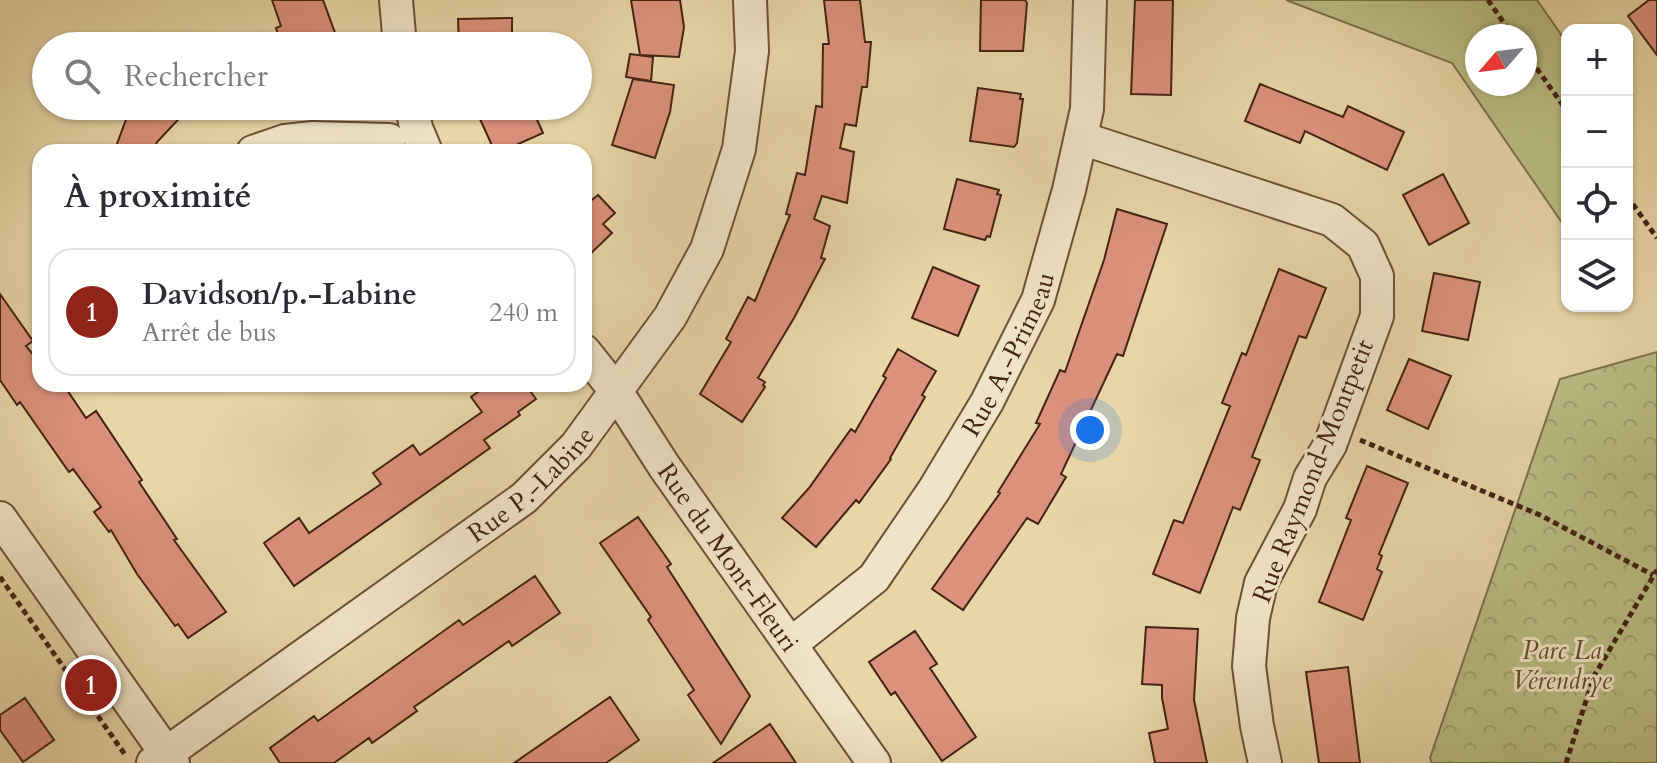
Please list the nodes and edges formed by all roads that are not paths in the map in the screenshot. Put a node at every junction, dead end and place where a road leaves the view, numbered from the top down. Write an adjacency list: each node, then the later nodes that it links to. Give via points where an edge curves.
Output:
1 (396, 0): 4 (street)
2 (750, 0): 9 (street, Rue P.-Labine, via 752,51 739,149 707,249 670,317)
3 (1090, 0): 6 (street, Rue A.-Primeau, via 1087,109)
4 (399, 32)
5 (404, 135): 7 (street)
6 (1081, 138): 11 (street, Rue A.-Primeau, via 1038,300 987,402 874,578); 14 (street, Rue Raymond-Montpetit, via 1332,220 1363,245 1377,276 1377,316 1330,445 1261,583 1249,666)
7 (276, 144)
8 (592, 361): 9 (street, Rue du Mont-Fleuri)
9 (616, 391): 11 (street, Rue du Mont-Fleuri); 12 (street, Rue P.-Labine, via 576,446 524,498)
10 (0, 518): 12 (street)
11 (791, 644): 13 (street, Rue du Mont-Fleuri)
12 (164, 760)
13 (874, 763)
14 (1265, 763)

